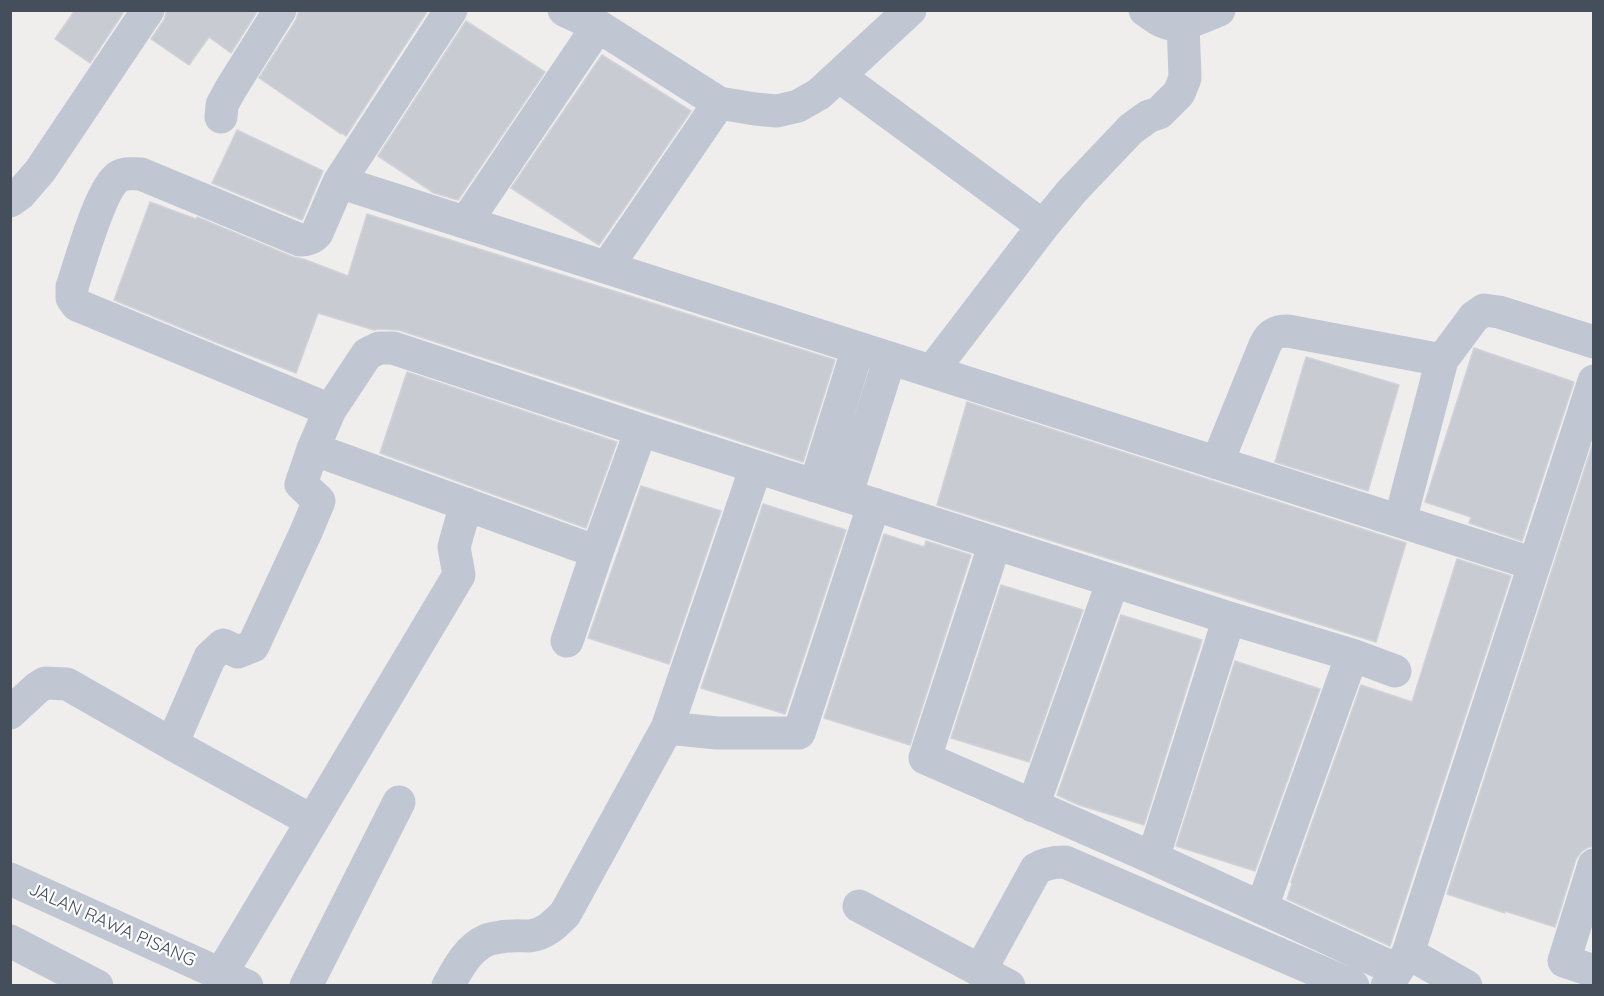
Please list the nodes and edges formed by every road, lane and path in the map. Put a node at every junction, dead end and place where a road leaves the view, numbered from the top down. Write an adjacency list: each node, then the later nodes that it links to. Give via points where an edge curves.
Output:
1 (148, 10): 14 (street, via 40,171)
2 (280, 10): 12 (street, via 230,90)
3 (452, 10): 13 (street)
4 (564, 10): 9 (street)
5 (910, 10): 10 (street)
6 (1145, 10): 8 (street, via 1161,21)
7 (1219, 10): 8 (street)
8 (1183, 23): 16 (street, via 1185,78 1179,93 1159,113 1131,129)
9 (598, 26): 11 (street); 15 (street)
10 (839, 76): 11 (street, via 798,106 777,111); 16 (street)
11 (719, 103): 17 (street)
12 (221, 117)
13 (339, 182): 15 (street); 24 (street, via 317,233 300,240 141,174 123,174 111,183 101,202 72,287 77,305)
14 (10, 201)
15 (466, 222): 17 (street)
16 (1043, 226): 22 (street)
17 (607, 267): 19 (street)
18 (1593, 342): 21 (street, via 1484,310 1474,317)
19 (858, 348): 20 (street); 29 (street)
20 (890, 358): 22 (street); 30 (street)
21 (1442, 360): 27 (street, via 1288,331 1274,332 1265,345); 32 (street)
22 (932, 371): 27 (street)
23 (1593, 381): 35 (street)
24 (330, 410): 25 (street, via 366,354 379,348 393,348); 26 (street)
25 (641, 430): 28 (street); 34 (street)
26 (313, 449): 31 (street); 43 (street, via 301,484 319,501 253,646 238,652 223,645 210,657)
27 (1217, 463): 32 (street)
28 (756, 467): 29 (street); 42 (street)
29 (815, 486): 30 (street)
30 (860, 500): 33 (street); 42 (street, via 799,734)
31 (466, 504): 34 (street); 46 (street, via 454,547 459,575)
32 (1400, 521): 35 (street)
33 (995, 543): 36 (street); 45 (street, via 925,758)
34 (597, 552): 38 (street)
35 (1534, 564): 53 (street)
36 (1113, 581): 37 (street); 45 (street)
37 (1229, 618): 39 (street); 47 (street)
38 (567, 641)
39 (1352, 655): 40 (street); 51 (street)
40 (1395, 671)
41 (10, 713): 43 (street, via 45,683 67,684)
42 (667, 728): 59 (street, via 565,914 544,932 488,939 460,963)
43 (172, 744): 46 (street)
44 (399, 802): 58 (street)
45 (1033, 806): 47 (street)
46 (312, 821): 56 (street)
47 (1153, 858): 51 (street)
48 (1593, 865): 55 (street, via 1564,961)
49 (10, 879): 56 (street, JALAN RAWA PISANG)
50 (859, 906): 54 (street)
51 (1262, 907): 53 (street)
52 (10, 941): 57 (street)
53 (1397, 970): 62 (street)
54 (980, 971): 60 (street); 61 (street, via 1036,869 1052,862 1065,862)
55 (1593, 971)
56 (234, 980)
57 (97, 986)
58 (306, 986)
59 (448, 986)
60 (1009, 986)
61 (1353, 986)
62 (1466, 986)

